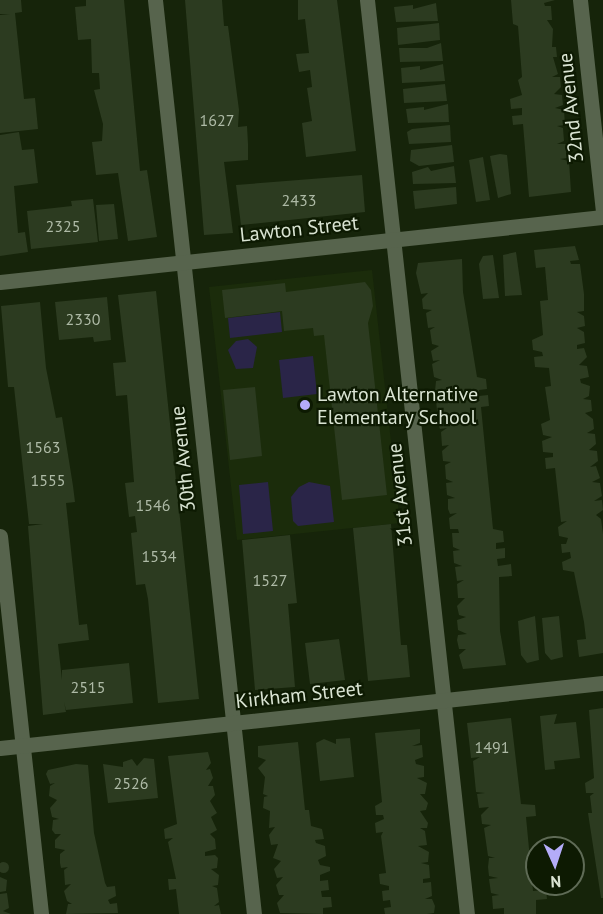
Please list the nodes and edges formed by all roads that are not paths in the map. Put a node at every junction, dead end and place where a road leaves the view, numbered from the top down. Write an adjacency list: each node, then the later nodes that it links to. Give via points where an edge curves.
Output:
1 (154, 0): 7 (street, 30th Avenue)
2 (368, 0): 6 (street, 31st Avenue)
3 (580, 0): 4 (street, 32nd Avenue)
4 (603, 212)
5 (603, 217): 6 (street, Lawton Street)
6 (393, 240): 7 (street, Lawton Street); 11 (street, 31st Avenue)
7 (183, 262): 8 (street, Lawton Street); 12 (street, 30th Avenue)
8 (0, 282)
9 (0, 536): 13 (street)
10 (603, 683): 11 (street, Kirkham Street)
11 (443, 700): 12 (street, Kirkham Street); 17 (street, 31st Avenue)
12 (233, 723): 13 (street, Kirkham Street); 16 (street, 30th Avenue)
13 (23, 746): 14 (street, Kirkham Street); 15 (street)
14 (0, 748)
15 (41, 914)
16 (254, 914)
17 (467, 914)

